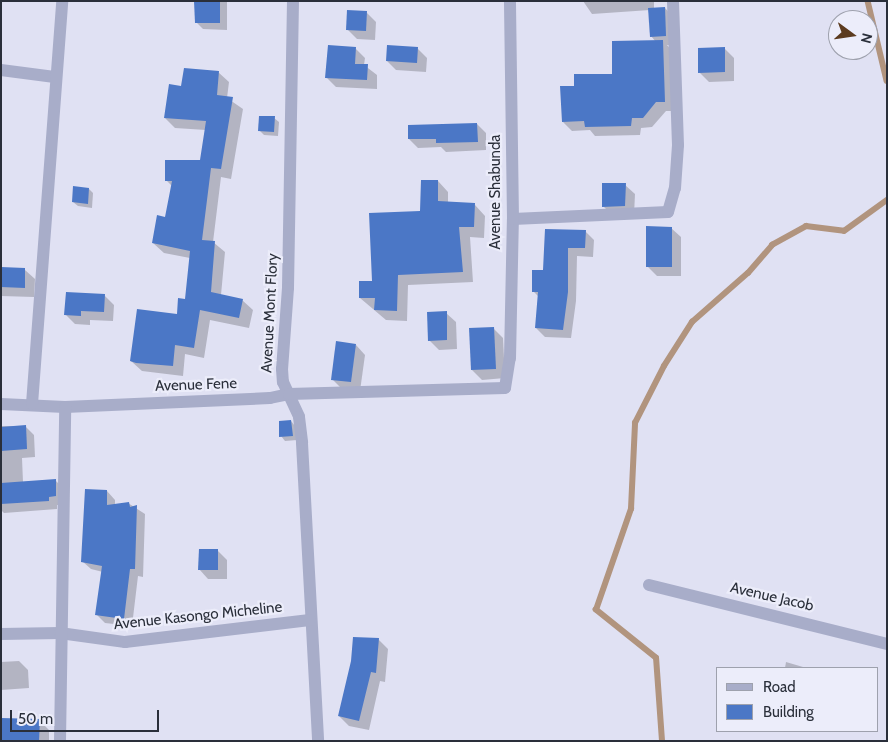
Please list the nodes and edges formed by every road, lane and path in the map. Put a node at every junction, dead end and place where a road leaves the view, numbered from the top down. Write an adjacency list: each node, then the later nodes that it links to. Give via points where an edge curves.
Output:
1 (62, 1): 6 (street)
2 (293, 1): 9 (street, Avenue Mont Flory, via 288,288 282,369)
3 (510, 1): 7 (street, Avenue Shabunda)
4 (673, 1): 7 (street, via 678,145 668,212)
5 (1, 70): 6 (street)
6 (55, 77): 11 (street)
7 (513, 219): 8 (street, Avenue Shabunda)
8 (508, 383): 9 (street, Avenue Fene, via 499,391)
9 (289, 394): 12 (street, Avenue Fene, via 270,398); 14 (street, Avenue Mont Flory, via 300,417)
10 (1, 404): 11 (street, Avenue Fene)
11 (32, 404): 12 (street, Avenue Fene)
12 (65, 406): 15 (street)
13 (648, 585): 17 (street, Avenue Jacob)
14 (310, 620): 15 (street, Avenue Kasongo Micheline, via 125,642); 19 (street, Avenue Mont Flory)
15 (60, 633): 16 (street, Avenue Kasongo Micheline); 18 (street)
16 (1, 634)
17 (887, 644)
18 (60, 741)
19 (318, 741)

